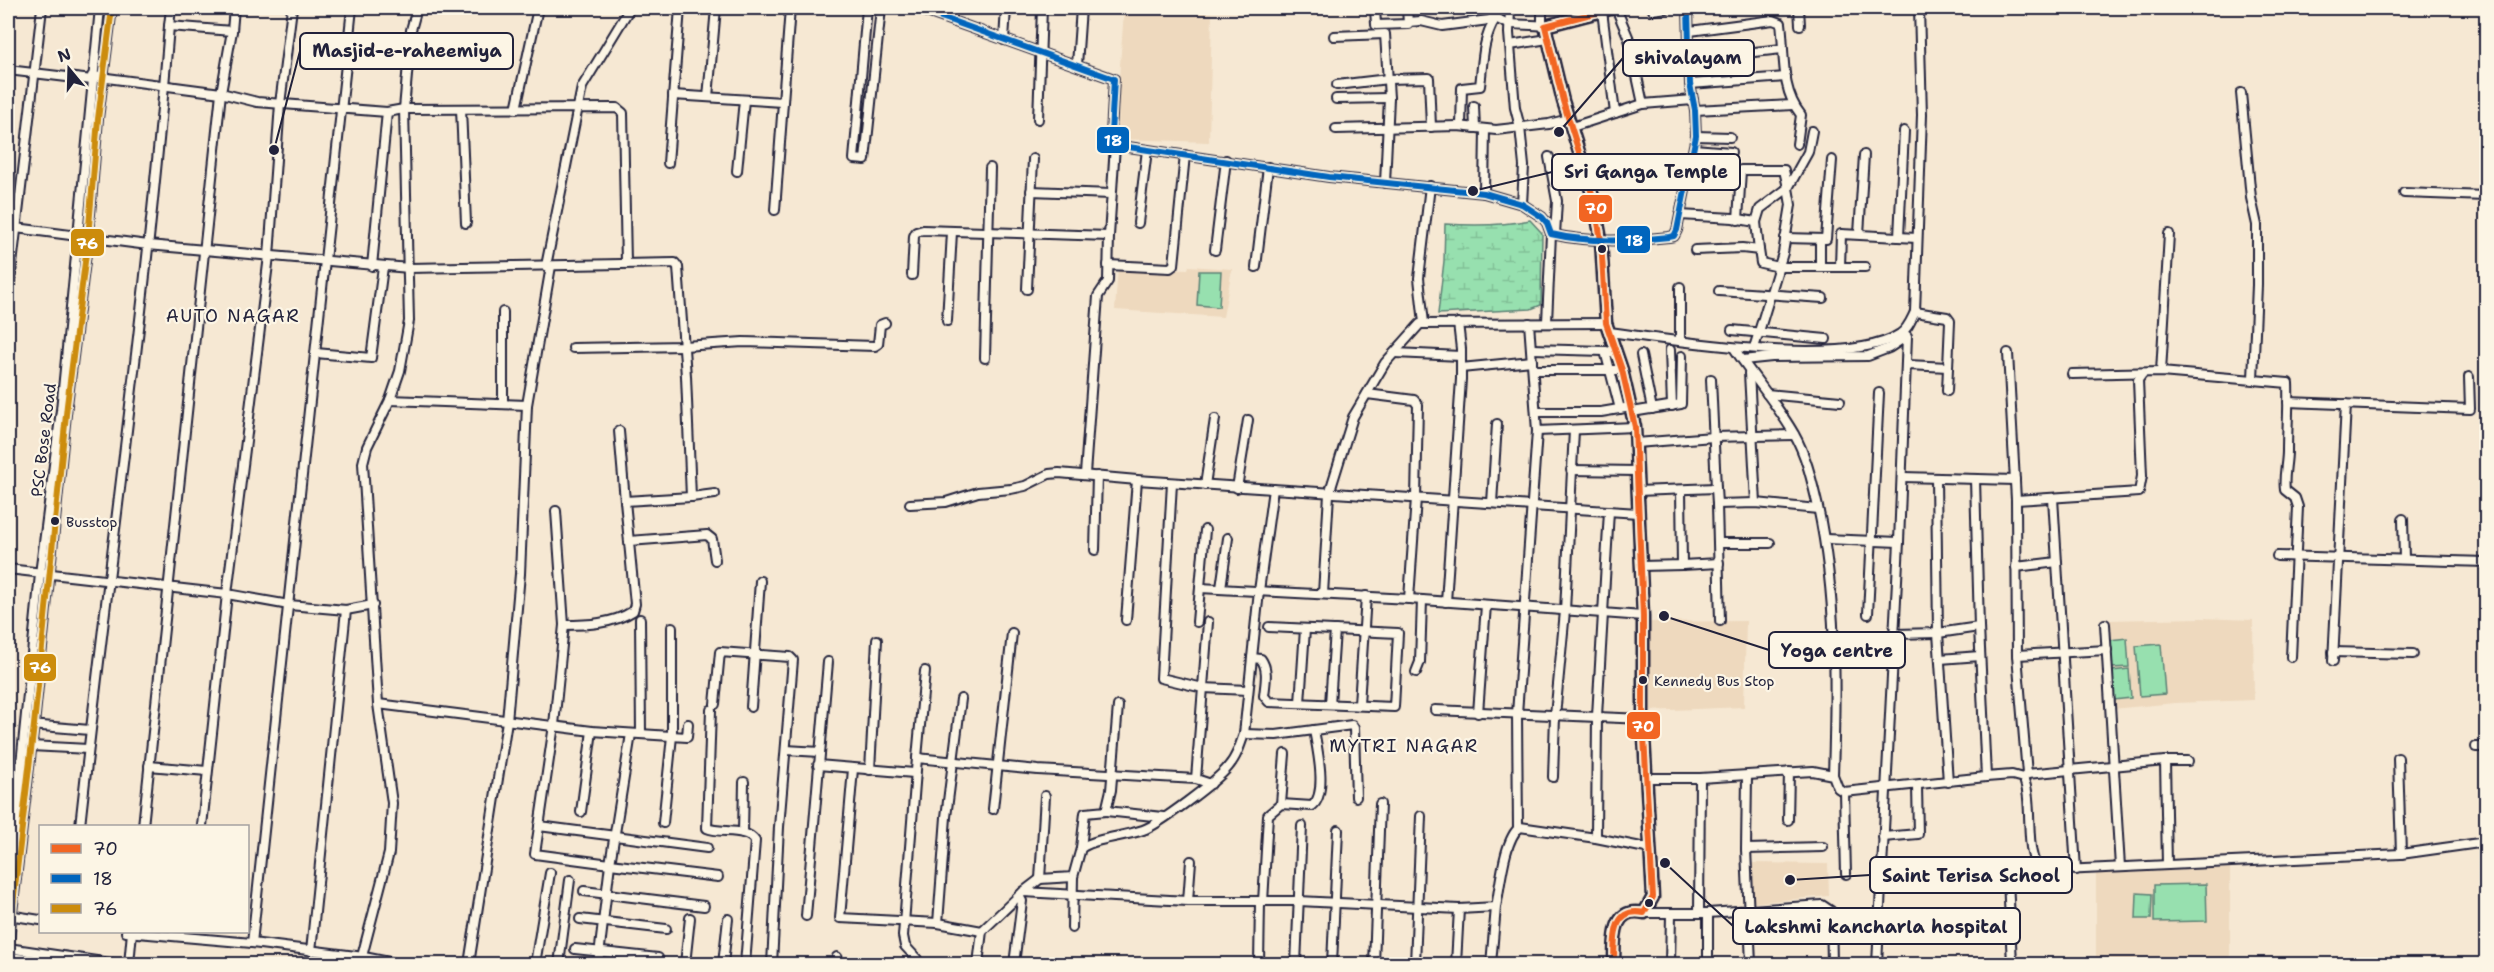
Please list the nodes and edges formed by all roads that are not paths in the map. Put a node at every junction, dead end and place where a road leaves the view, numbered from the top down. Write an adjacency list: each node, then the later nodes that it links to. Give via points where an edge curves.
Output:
1 (42, 8): 53 (street)
2 (100, 8): 56 (street, PSC Bose Road)
3 (112, 8): 54 (street, PSC Bose Road)
4 (171, 8): 39 (street)
5 (234, 8): 41 (street)
6 (292, 8): 70 (street)
7 (352, 8): 74 (street)
8 (417, 8): 76 (street, via 411,30)
9 (538, 8): 77 (street)
10 (630, 8): 78 (street, via 582,87)
11 (680, 8): 63 (street)
12 (716, 8): 64 (street)
13 (790, 8): 69 (street)
14 (867, 8): 15 (street, via 854,159 865,160)
15 (882, 8)
16 (915, 8): 33 (street)
17 (952, 8): 33 (street)
18 (1006, 8): 46 (street)
19 (1042, 8): 49 (street)
20 (1081, 8): 51 (street)
21 (1375, 8): 37 (street, via 1376,25)
22 (1407, 8): 34 (street)
23 (1488, 8): 35 (street)
24 (1510, 8): 36 (street)
25 (1542, 8): 40 (street)
26 (1615, 8): 32 (main road); 71 (street, via 1629,39)
27 (1667, 8): 31 (street)
28 (1688, 8): 42 (street)
29 (1799, 8): 38 (street)
30 (1919, 8): 135 (street, via 1922,115)
31 (1653, 10)
32 (1602, 11): 40 (main road); 81 (street)
33 (952, 20): 46 (street)
34 (1408, 22): 35 (street, via 1442,26); 37 (street)
35 (1493, 22): 36 (street); 85 (street, via 1482,51 1480,86 1462,88)
36 (1508, 24): 40 (street); 47 (street)
37 (1385, 25): 43 (street)
38 (1800, 25)
39 (169, 26): 41 (street); 60 (street)
40 (1544, 26): 45 (main road)
41 (232, 31): 61 (street)
42 (1690, 31): 48 (street, via 1778,20); 50 (street)
43 (1385, 34): 44 (street); 57 (street)
44 (1334, 36)
45 (1548, 39): 47 (street); 83 (main road)
46 (1004, 40): 49 (street)
47 (1510, 45): 86 (street)
48 (1782, 49): 50 (street); 55 (street)
49 (1039, 53): 51 (street); 82 (street)
50 (1690, 59): 58 (street)
51 (1077, 65): 96 (street, via 1114,79 1111,134)
52 (8, 70): 53 (street)
53 (34, 74): 56 (street); 125 (street)
54 (104, 77): 56 (street); 60 (street); 136 (street, PSC Bose Road)
55 (1786, 77): 58 (street); 72 (street)
56 (92, 78): 133 (street, PSC Bose Road)
57 (1388, 79): 59 (street); 65 (street); 84 (street, via 1429,78)
58 (1690, 84): 68 (street)
59 (1337, 85)
60 (165, 86): 61 (street); 140 (street)
61 (221, 93): 70 (street); 141 (street)
62 (2241, 93): 205 (street, via 2257,225)
63 (673, 95): 64 (street); 106 (street)
64 (708, 97): 67 (street)
65 (1389, 98): 66 (street); 87 (street)
66 (1336, 99)
67 (744, 100): 69 (street); 109 (street)
68 (1693, 100): 71 (street); 79 (street)
69 (782, 102): 119 (street)
70 (280, 104): 74 (street); 145 (street)
71 (1643, 104): 81 (street)
72 (1793, 105): 79 (street); 95 (street, via 1801,115)
73 (1474, 106): 88 (street)
74 (340, 108): 80 (street); 146 (street)
75 (461, 108): 76 (street); 77 (street); 123 (street)
76 (404, 109): 80 (street); 157 (street)
77 (516, 109): 78 (street)
78 (577, 110): 147 (street, via 617,108 623,112); 150 (street)
79 (1695, 110): 93 (street)
80 (387, 112): 149 (street)
81 (1615, 113): 83 (street)
82 (1038, 119)
83 (1570, 123): 86 (street); 139 (main road, via 1594,201)
84 (1431, 126): 85 (street); 87 (street)
85 (1461, 126): 88 (street)
86 (1520, 127): 90 (street); 118 (street)
87 (1388, 128): 89 (street); 110 (street)
88 (1475, 128): 90 (street)
89 (1336, 129)
90 (1485, 129): 114 (street)
91 (1812, 131): 112 (street, via 1808,152)
92 (1904, 131): 135 (street)
93 (1696, 136): 94 (street); 97 (street)
94 (1731, 137)
95 (1797, 144)
96 (1115, 145): 98 (street); 116 (street)
97 (1694, 149): 99 (street); 120 (street)
98 (1147, 150): 100 (street); 124 (street)
99 (1731, 152)
100 (1185, 155): 104 (street); 148 (street, via 1174,265)
101 (1864, 155): 129 (street)
102 (1549, 157): 131 (street, via 1557,201)
103 (1033, 159): 113 (street)
104 (1226, 160): 107 (street); 142 (street)
105 (1832, 160): 137 (street)
106 (668, 163)
107 (1268, 167): 110 (street); 153 (street)
108 (990, 168): 127 (street)
109 (737, 171)
110 (1385, 183): 111 (street)
111 (1430, 186): 114 (street); 168 (street, via 1419,278)
112 (1788, 188): 121 (street, via 1784,170 1740,170); 122 (street, via 1761,209); 134 (street, via 1791,205)
113 (1031, 191): 116 (street); 128 (street)
114 (1484, 193): 118 (street)
115 (2404, 193): 117 (street)
116 (1111, 194): 132 (street)
117 (2487, 196)
118 (1522, 204): 131 (street, via 1542,217)
119 (775, 210)
120 (1680, 215): 121 (street); 139 (street, via 1674,236)
121 (1738, 220): 122 (street)
122 (1756, 222): 144 (street)
123 (466, 223)
124 (1138, 223)
125 (16, 228): 133 (street); 164 (street)
126 (952, 232): 127 (street); 158 (street, via 916,232); 167 (street)
127 (988, 232): 128 (street); 192 (street)
128 (1029, 233): 132 (street); 160 (street)
129 (1860, 234): 135 (street); 138 (street, via 1841,234)
130 (2169, 234): 200 (street)
131 (1553, 235): 139 (street); 169 (street)
132 (1109, 236): 148 (street)
133 (79, 237): 136 (street); 287 (street, PSC Bose Road)
134 (1785, 237): 137 (street); 154 (street)
135 (1908, 237): 166 (street)
136 (88, 238): 140 (street); 288 (street, PSC Bose Road)
137 (1823, 239): 138 (street); 151 (street)
138 (1841, 239): 155 (street)
139 (1601, 240): 173 (main road)
140 (148, 245): 141 (street); 289 (street)
141 (205, 250): 145 (street); 291 (street)
142 (1215, 250)
143 (1695, 250): 144 (street)
144 (1759, 250): 154 (street, via 1761,263)
145 (269, 256): 146 (street); 295 (street)
146 (326, 261): 149 (street); 185 (street)
147 (626, 263): 150 (street); 179 (street, via 677,265)
148 (1108, 265): 233 (street, via 1108,281 1098,296)
149 (372, 266): 152 (street)
150 (548, 266): 157 (street); 215 (street)
151 (1820, 266): 154 (street); 155 (street)
152 (383, 267): 157 (street); 185 (street, via 371,358)
153 (1256, 267)
154 (1779, 267): 162 (street)
155 (1840, 267): 156 (street)
156 (1865, 267)
157 (409, 268): 210 (street, via 409,321)
158 (912, 275)
159 (1680, 287): 178 (street)
160 (1028, 289)
161 (1719, 291): 162 (street)
162 (1770, 295): 163 (street); 176 (street)
163 (1823, 298)
164 (8, 299)
165 (503, 312): 213 (street)
166 (1915, 312): 175 (street); 195 (street, via 1947,317 1950,321)
167 (947, 321)
168 (1424, 322): 171 (street); 186 (street)
169 (1547, 322): 172 (street); 173 (street)
170 (885, 323): 179 (street, via 880,325 875,346 743,342)
171 (1458, 323): 172 (street); 190 (street)
172 (1529, 323): 182 (street)
173 (1608, 328): 178 (street); 184 (main road)
174 (1731, 330): 176 (street)
175 (1907, 331): 181 (street, via 1850,349); 188 (street, via 1889,348 1868,356); 194 (street)
176 (1759, 332): 177 (street); 181 (street)
177 (1826, 339)
178 (1680, 340): 188 (street)
179 (684, 346): 180 (street); 249 (street)
180 (573, 348)
181 (1754, 348): 188 (street)
182 (1532, 349): 184 (street); 193 (street)
183 (1670, 350): 216 (street)
184 (1611, 352): 198 (main road)
185 (316, 353): 301 (street)
186 (1395, 353): 190 (street); 208 (street)
187 (2008, 353): 239 (street)
188 (1739, 354): 199 (street)
189 (1641, 355): 218 (street)
190 (1461, 356): 196 (street)
191 (1682, 356): 216 (street, via 1682,402)
192 (984, 358)
193 (1532, 361): 196 (street); 197 (street)
194 (1908, 365): 195 (street); 235 (street)
195 (1948, 367): 206 (street)
196 (1461, 368): 254 (street)
197 (1534, 370): 198 (street); 219 (street)
198 (1616, 370): 217 (main road)
199 (1749, 371): 209 (street); 227 (street)
200 (2161, 372): 201 (street); 205 (street)
201 (2143, 373): 202 (street); 251 (street, via 2138,380 2142,476 2139,492)
202 (2072, 374)
203 (2469, 377): 214 (street, via 2470,409)
204 (1711, 379): 229 (street)
205 (2253, 379): 212 (street, via 2286,382)
206 (1947, 391)
207 (1879, 393): 270 (street)
208 (1367, 394): 248 (street, via 1353,417); 250 (street, via 1414,400 1419,405)
209 (1767, 394): 211 (street); 228 (street)
210 (390, 400): 213 (street); 302 (street, via 363,463)
211 (1839, 401)
212 (2288, 402): 214 (street); 276 (street, via 2284,478 2285,490 2297,504)
213 (503, 404): 215 (street)
214 (2346, 404): 277 (street)
215 (526, 405): 354 (street, via 520,574)
216 (1672, 406): 218 (street)
217 (1627, 408): 218 (street); 219 (street); 223 (main road)
218 (1652, 409)
219 (1537, 412): 226 (street)
220 (1215, 419): 241 (street)
221 (1248, 420): 242 (street)
222 (1497, 423): 255 (street)
223 (1635, 427): 224 (street); 230 (main road)
224 (1574, 430): 226 (street); 231 (street)
225 (619, 431): 253 (street)
226 (1537, 431): 259 (street)
227 (1754, 435): 228 (street); 229 (street); 256 (street)
228 (1794, 435): 261 (street, via 1811,472)
229 (1713, 437): 230 (street); 243 (street)
230 (1636, 442): 232 (main road)
231 (1571, 470): 232 (street); 260 (street)
232 (1637, 471): 246 (main road)
233 (1084, 474): 234 (street); 257 (street, via 1049,474 1025,486 978,492 946,502)
234 (1097, 476): 238 (street); 274 (street)
235 (1903, 477): 236 (street); 271 (street)
236 (1936, 478): 237 (street); 324 (street)
237 (1976, 479): 239 (street); 319 (street)
238 (1137, 480): 240 (street); 311 (street)
239 (2015, 480): 252 (street)
240 (1172, 483): 241 (street); 339 (street, via 1161,676)
241 (1205, 485): 242 (street)
242 (1237, 488): 244 (street)
243 (1716, 488): 245 (street); 258 (street)
244 (1273, 489): 248 (street); 294 (street)
245 (1681, 490): 246 (street); 283 (street)
246 (1637, 491): 264 (main road)
247 (715, 494): 249 (street)
248 (1329, 494): 250 (street); 296 (street)
249 (691, 497): 253 (street)
250 (1416, 498): 254 (street); 298 (street)
251 (2053, 498): 252 (street); 280 (street)
252 (2016, 500): 285 (street)
253 (625, 501): 269 (street)
254 (1454, 501): 255 (street); 300 (street)
255 (1492, 503): 259 (street)
256 (1756, 503): 258 (street); 261 (street)
257 (910, 504)
258 (1717, 504): 272 (street)
259 (1532, 506): 260 (street); 304 (street)
260 (1569, 509): 263 (street); 306 (street)
261 (1818, 509): 268 (street)
262 (556, 511): 316 (street)
263 (1609, 511): 264 (street); 307 (street)
264 (1638, 513): 284 (main road)
265 (2403, 519): 279 (street)
266 (1205, 530): 292 (street)
267 (1228, 538): 293 (street)
268 (1825, 539): 270 (street); 389 (street, via 1834,616)
269 (629, 541): 278 (street, via 707,535 712,539); 316 (street, via 633,611 588,625)
270 (1870, 541): 271 (street); 308 (street)
271 (1899, 542): 325 (street)
272 (1719, 543): 273 (street); 282 (street)
273 (1770, 543)
274 (1095, 550)
275 (2277, 556): 276 (street)
276 (2297, 556): 277 (street); 333 (street)
277 (2337, 557): 279 (street); 330 (street, via 2333,656)
278 (715, 560)
279 (2404, 560): 281 (street)
280 (2057, 562): 285 (street); 329 (street)
281 (2487, 562)
282 (1719, 563): 283 (street); 312 (street)
283 (1683, 565): 284 (street)
284 (1641, 566): 309 (main road)
285 (2016, 567): 332 (street)
286 (8, 569): 287 (street)
287 (40, 574): 288 (street); 356 (street, PSC Bose Road)
288 (50, 576): 289 (street); 356 (street, PSC Bose Road)
289 (107, 580): 291 (street); 358 (street)
290 (760, 581): 328 (street)
291 (167, 587): 295 (street); 378 (street)
292 (1200, 588): 293 (street); 313 (street)
293 (1221, 588): 294 (street)
294 (1259, 591): 296 (street); 334 (street)
295 (227, 594): 301 (street); 384 (street)
296 (1323, 594): 297 (street)
297 (1366, 597): 298 (street); 322 (street)
298 (1409, 599): 299 (street)
299 (1422, 600): 300 (street); 338 (street, via 1420,662)
300 (1446, 602): 303 (street)
301 (289, 605): 305 (street); 480 (street)
302 (373, 605): 305 (street); 343 (street)
303 (1486, 605): 304 (street); 349 (street)
304 (1525, 608): 306 (street); 350 (street)
305 (346, 610): 483 (street)
306 (1565, 611): 307 (street); 351 (street)
307 (1603, 614): 309 (street); 352 (street)
308 (1868, 614)
309 (1643, 616): 353 (main road)
310 (640, 619): 362 (street)
311 (1126, 620)
312 (1720, 621)
313 (1197, 622)
314 (1209, 622): 339 (street)
315 (2105, 624): 327 (street)
316 (564, 625): 357 (street)
317 (672, 627): 364 (street)
318 (1269, 627): 320 (street)
319 (1979, 627): 324 (street); 331 (street)
320 (1305, 629): 321 (street); 342 (street)
321 (1335, 630): 322 (street); 344 (street)
322 (1364, 632): 345 (street); 345 (street, via 1398,633 1394,707)
323 (1012, 633): 379 (street)
324 (1938, 633): 325 (street); 335 (street)
325 (1895, 634): 400 (street)
326 (877, 640): 382 (street)
327 (2107, 650): 329 (street); 380 (street)
328 (754, 654): 347 (street); 369 (street, via 793,660); 422 (street, via 720,652 713,706 707,826 709,830)
329 (2063, 654): 332 (street); 383 (street)
330 (2413, 654)
331 (1980, 656): 335 (street); 392 (street)
332 (2017, 656): 390 (street)
333 (2292, 657)
334 (1252, 658): 340 (street); 342 (street, via 1261,659 1264,664 1267,700)
335 (1940, 659): 397 (street)
336 (828, 662): 370 (street)
337 (925, 672): 372 (street)
338 (1416, 672)
339 (1203, 688): 340 (street); 395 (street)
340 (1248, 690): 363 (street)
341 (961, 699): 376 (street)
342 (1300, 703): 344 (street)
343 (378, 704): 354 (street); 488 (street, via 392,803 389,853)
344 (1330, 704): 345 (street)
345 (1359, 704)
346 (1118, 706): 387 (street)
347 (751, 707)
348 (1435, 710): 349 (street)
349 (1478, 713): 350 (street)
350 (1517, 714): 351 (street); 420 (street)
351 (1555, 716): 352 (street); 391 (street)
352 (1597, 716): 353 (street); 425 (street)
353 (1643, 719): 393 (main road)
354 (507, 721): 357 (street); 493 (street)
355 (688, 724): 364 (street, via 688,736)
356 (30, 725): 358 (street); 365 (street, PSC Bose Road); 405 (street, PSC Bose Road)
357 (554, 725): 360 (street); 418 (street)
358 (90, 730): 368 (street)
359 (1314, 730): 363 (street); 403 (street, via 1353,726); 406 (street, via 1320,796 1312,806)
360 (591, 731): 361 (street); 410 (street)
361 (631, 734): 362 (street); 423 (street)
362 (641, 734): 364 (street)
363 (1244, 734): 398 (street, via 1229,767)
364 (672, 736): 414 (street)
365 (31, 746): 368 (street); 464 (street, PSC Bose Road)
366 (2476, 747): 367 (street)
367 (2487, 747)
368 (88, 750): 415 (street)
369 (786, 750): 370 (street); 500 (street)
370 (820, 752): 377 (street)
371 (1285, 754): 406 (street)
372 (917, 758): 376 (street); 386 (street)
373 (2398, 758): 432 (street)
374 (2165, 761): 375 (street); 380 (street); 435 (street)
375 (2188, 761)
376 (953, 762): 379 (street); 473 (street)
377 (819, 765): 381 (street); 466 (street)
378 (149, 766): 384 (street); 416 (street)
379 (997, 766): 387 (street); 408 (street)
380 (2113, 766): 383 (street); 437 (street)
381 (853, 769): 382 (street); 472 (street, via 840,918)
382 (870, 770): 386 (street)
383 (2069, 770): 390 (street); 438 (street)
384 (207, 771): 417 (street)
385 (1789, 772): 388 (street); 389 (street, via 1813,771); 413 (street)
386 (915, 773): 472 (street)
387 (1112, 775): 395 (street); 409 (street)
388 (1747, 776): 394 (street); 431 (street)
389 (1833, 776): 401 (street)
390 (2025, 776): 392 (street); 436 (street)
391 (1553, 777)
392 (1986, 777): 397 (street)
393 (1647, 778): 394 (street); 430 (main road)
394 (1700, 778): 463 (street)
395 (1196, 779): 398 (street)
396 (744, 782): 422 (street)
397 (1948, 782): 399 (street)
398 (1211, 784): 412 (street)
399 (1917, 786): 400 (street); 424 (street, via 1918,834)
400 (1885, 789): 401 (street); 424 (street)
401 (1844, 792): 440 (street)
402 (1045, 796): 444 (street)
403 (1356, 796)
404 (8, 803): 405 (street)
405 (17, 804): 441 (street, PSC Bose Road)
406 (1281, 804): 454 (street, via 1266,822)
407 (1380, 804): 456 (street)
408 (993, 809)
409 (1106, 811): 412 (street); 429 (street, via 1085,813)
410 (581, 812)
411 (1421, 816): 458 (street)
412 (1163, 817): 429 (street, via 1145,829)
413 (1788, 820)
414 (663, 823)
415 (80, 825)
416 (143, 825)
417 (202, 825)
418 (539, 826): 423 (street); 434 (street, via 537,856)
419 (1302, 826): 453 (street)
420 (1518, 829): 425 (street); 459 (street, via 1504,860)
421 (1338, 830): 455 (street)
422 (743, 833): 499 (street, via 755,841)
423 (614, 836): 428 (street); 434 (street)
424 (1882, 837): 515 (street)
425 (1596, 838): 430 (street)
426 (2487, 842): 432 (street)
427 (1823, 847): 431 (street)
428 (707, 848)
429 (1081, 848): 442 (street)
430 (1651, 849): 462 (main road, via 1653,897)
431 (1746, 849): 461 (street)
432 (2401, 854): 435 (street)
433 (1191, 861): 452 (street)
434 (610, 864): 443 (street); 449 (street)
435 (2167, 865): 437 (street)
436 (2036, 867): 438 (street, via 2042,871); 445 (street, via 2031,874)
437 (2120, 867): 438 (street)
438 (2076, 870)
439 (550, 873): 494 (street)
440 (1846, 874)
441 (8, 875)
442 (1073, 877): 444 (street); 451 (street)
443 (718, 878)
444 (1040, 879): 450 (street)
445 (2008, 879): 447 (street); 516 (street)
446 (570, 880): 495 (street)
447 (1971, 884)
448 (584, 891): 449 (street)
449 (606, 894): 457 (street); 471 (street)
450 (1021, 894): 451 (street); 476 (street); 502 (street)
451 (1074, 897): 452 (street); 474 (street)
452 (1188, 901): 454 (street)
453 (1299, 901): 454 (street); 455 (street); 504 (street)
454 (1262, 902): 503 (street)
455 (1333, 903): 456 (street); 505 (street)
456 (1376, 904): 458 (street); 506 (street)
457 (704, 906)
458 (1418, 906): 460 (street); 507 (street)
459 (1496, 907): 460 (street); 509 (street)
460 (1459, 909): 508 (street)
461 (1749, 910): 463 (street); 513 (street); 514 (street, via 1827,906 1832,920)
462 (1644, 913): 465 (street); 510 (main road, via 1632,913 1618,921)
463 (1704, 913): 465 (street); 512 (street)
464 (9, 914): 470 (street); 481 (street, PSC Bose Road)
465 (1671, 914): 511 (street)
466 (806, 916)
467 (690, 918): 497 (street)
468 (580, 919): 471 (street)
469 (728, 919): 498 (street)
470 (39, 920)
471 (603, 922): 475 (street); 484 (street)
472 (903, 922): 473 (street); 487 (street, via 904,944)
473 (938, 923): 476 (street)
474 (1072, 928)
475 (666, 929)
476 (982, 931): 501 (street)
477 (132, 933): 491 (street)
478 (162, 933): 479 (street)
479 (192, 934): 480 (street)
480 (252, 943): 483 (street)
481 (8, 947): 490 (street)
482 (575, 950): 484 (street)
483 (311, 951): 488 (street)
484 (599, 952): 486 (street); 496 (street)
485 (8, 957): 489 (street)
486 (658, 958)
487 (917, 958)
488 (362, 961): 492 (street)
489 (69, 964)
490 (117, 964)
491 (129, 964)
492 (399, 964)
493 (469, 964)
494 (535, 964)
495 (558, 964)
496 (598, 964)
497 (685, 964)
498 (723, 964)
499 (745, 964)
500 (772, 964)
501 (978, 964)
502 (1014, 964)
503 (1259, 964)
504 (1296, 964)
505 (1332, 964)
506 (1374, 964)
507 (1415, 964)
508 (1456, 964)
509 (1491, 964)
510 (1614, 964)
511 (1670, 964)
512 (1708, 964)
513 (1751, 964)
514 (1832, 964)
515 (1877, 964)
516 (2012, 964)

